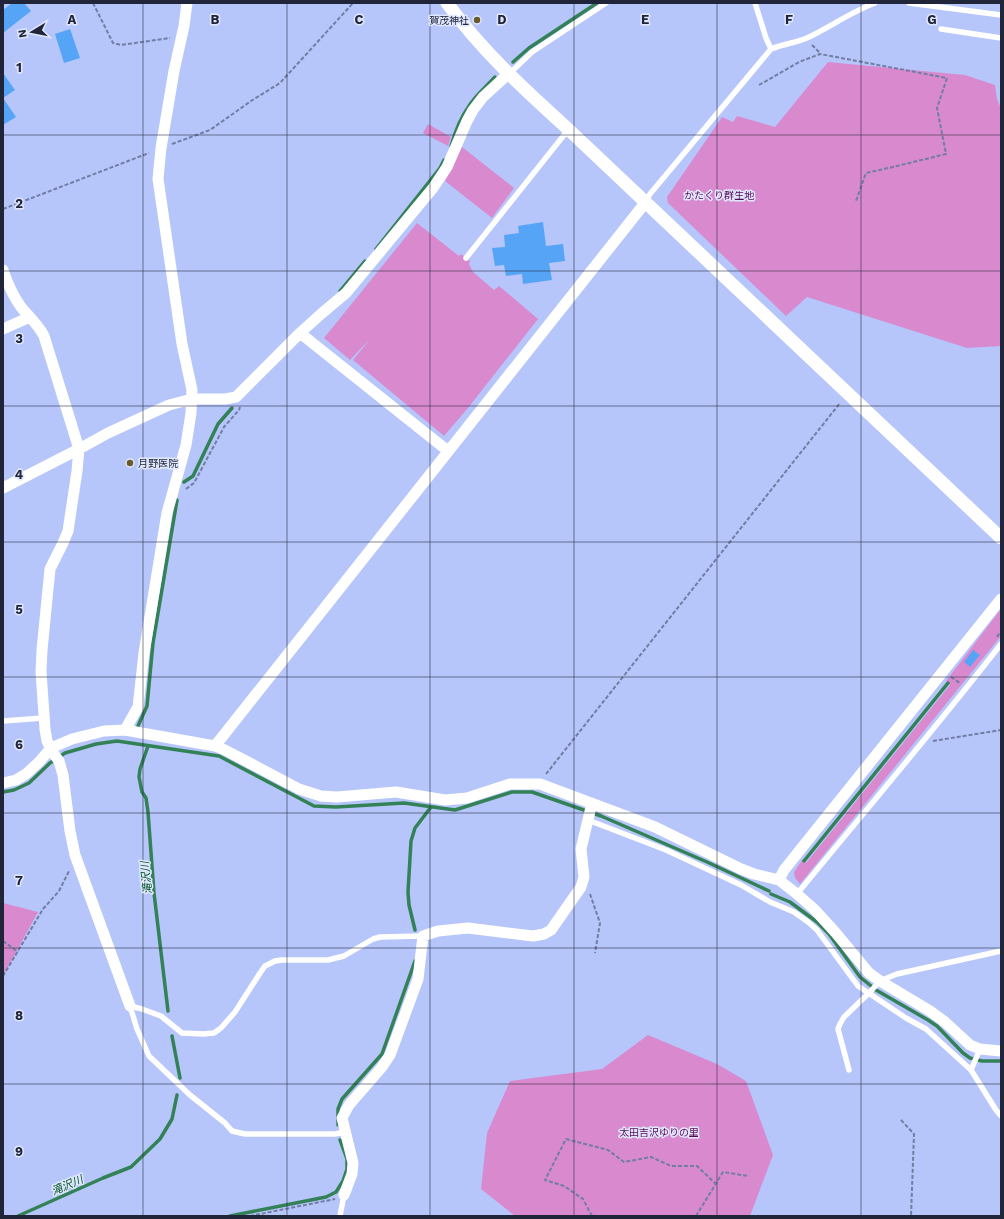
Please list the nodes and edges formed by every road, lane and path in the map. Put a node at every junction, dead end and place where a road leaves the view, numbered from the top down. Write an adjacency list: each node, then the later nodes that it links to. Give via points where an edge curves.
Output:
1 (94, 3): 13 (path, via 113,43 121,45 172,38)
2 (187, 3): 13 (street)
3 (352, 3): 19 (path, via 280,83 210,130)
4 (447, 3): 16 (street, via 472,36)
5 (606, 3): 16 (lane, via 532,52)
6 (755, 3): 14 (lane)
7 (875, 3): 11 (lane)
8 (909, 3): 9 (lane)
9 (1001, 15)
10 (941, 29): 12 (lane)
11 (806, 38): 14 (lane); 15 (path)
12 (1001, 38)
13 (180, 40): 19 (street)
14 (772, 49): 21 (lane)
15 (820, 54): 17 (path, via 799,62); 20 (path, via 947,78 937,108 946,154 866,173)
16 (508, 74): 18 (street); 27 (street, via 473,110 447,167 433,188 346,293)
17 (759, 85)
18 (568, 130): 21 (street); 23 (lane)
19 (161, 148): 22 (path); 30 (street, via 159,190)
20 (856, 201)
21 (645, 203): 28 (street); 32 (street)
22 (3, 209)
23 (466, 258)
24 (3, 270): 25 (street, via 9,286)
25 (30, 317): 26 (street); 31 (street, via 44,336)
26 (3, 329)
27 (300, 333): 29 (street); 32 (street)
28 (848, 393): 35 (street); 46 (path)
29 (236, 397): 30 (street); 34 (path, via 239,410 224,427 194,483 182,492)
30 (192, 399): 31 (street, via 169,405); 34 (street, via 186,445)
31 (79, 449): 33 (street); 38 (street, via 68,531 50,569 42,650)
32 (448, 451): 43 (street)
33 (3, 488)
34 (174, 490): 40 (street, via 167,513 144,653 138,707)
35 (1001, 538)
36 (1001, 599): 51 (street, via 788,864)
37 (1001, 644): 42 (lane)
38 (43, 718): 39 (lane); 44 (street)
39 (3, 721)
40 (125, 730): 43 (street); 44 (street, via 104,731 72,739)
41 (1001, 730): 42 (path, via 934,742)
42 (925, 740): 52 (lane)
43 (215, 746): 46 (street, via 299,789 321,796 396,792 453,800 510,784)
44 (54, 754): 45 (street, via 16,780); 49 (street, via 63,775 70,831)
45 (3, 783)
46 (540, 784): 47 (street)
47 (592, 804): 48 (street); 51 (street, via 655,828 741,869)
48 (588, 820): 50 (street, via 581,849); 60 (lane, via 666,850 794,912 817,930 858,986)
49 (76, 855): 56 (path, via 59,891 43,909); 61 (street)
50 (584, 877): 53 (street, via 551,930 544,934 533,936 468,928 438,931); 57 (path, via 600,923)
51 (779, 880): 52 (street)
52 (798, 894): 59 (street, via 835,932)
53 (423, 936): 61 (lane, via 380,937 344,956 328,960 275,961 265,966 235,1012 214,1032 182,1033 161,1016); 68 (street, via 418,979 390,1055 349,1105 342,1118)
54 (3, 941): 56 (path)
55 (1001, 951): 59 (lane, via 897,974)
56 (18, 952): 58 (path)
57 (595, 953)
58 (3, 976)
59 (877, 984): 60 (lane); 63 (street, via 930,1011)
60 (869, 994): 64 (lane, via 844,1017 838,1029); 65 (lane, via 926,1029)
61 (130, 1006): 68 (lane, via 149,1056 232,1131 245,1134)
62 (1001, 1051): 63 (street)
63 (979, 1052): 65 (lane)
64 (850, 1070)
65 (972, 1070): 66 (lane)
66 (1001, 1116)
67 (901, 1120): 76 (path, via 914,1134)
68 (345, 1132): 71 (street, via 353,1163 352,1174)
69 (748, 1176): 70 (path, via 723,1172)
70 (716, 1184): 74 (path, via 697,1166 671,1166 651,1158 624,1162 608,1150 566,1139 545,1180 564,1186 583,1200); 75 (path)
71 (344, 1195): 72 (path, via 331,1200); 73 (lane)
72 (250, 1216)
73 (340, 1216)
74 (592, 1216)
75 (696, 1216)
76 (911, 1216)

